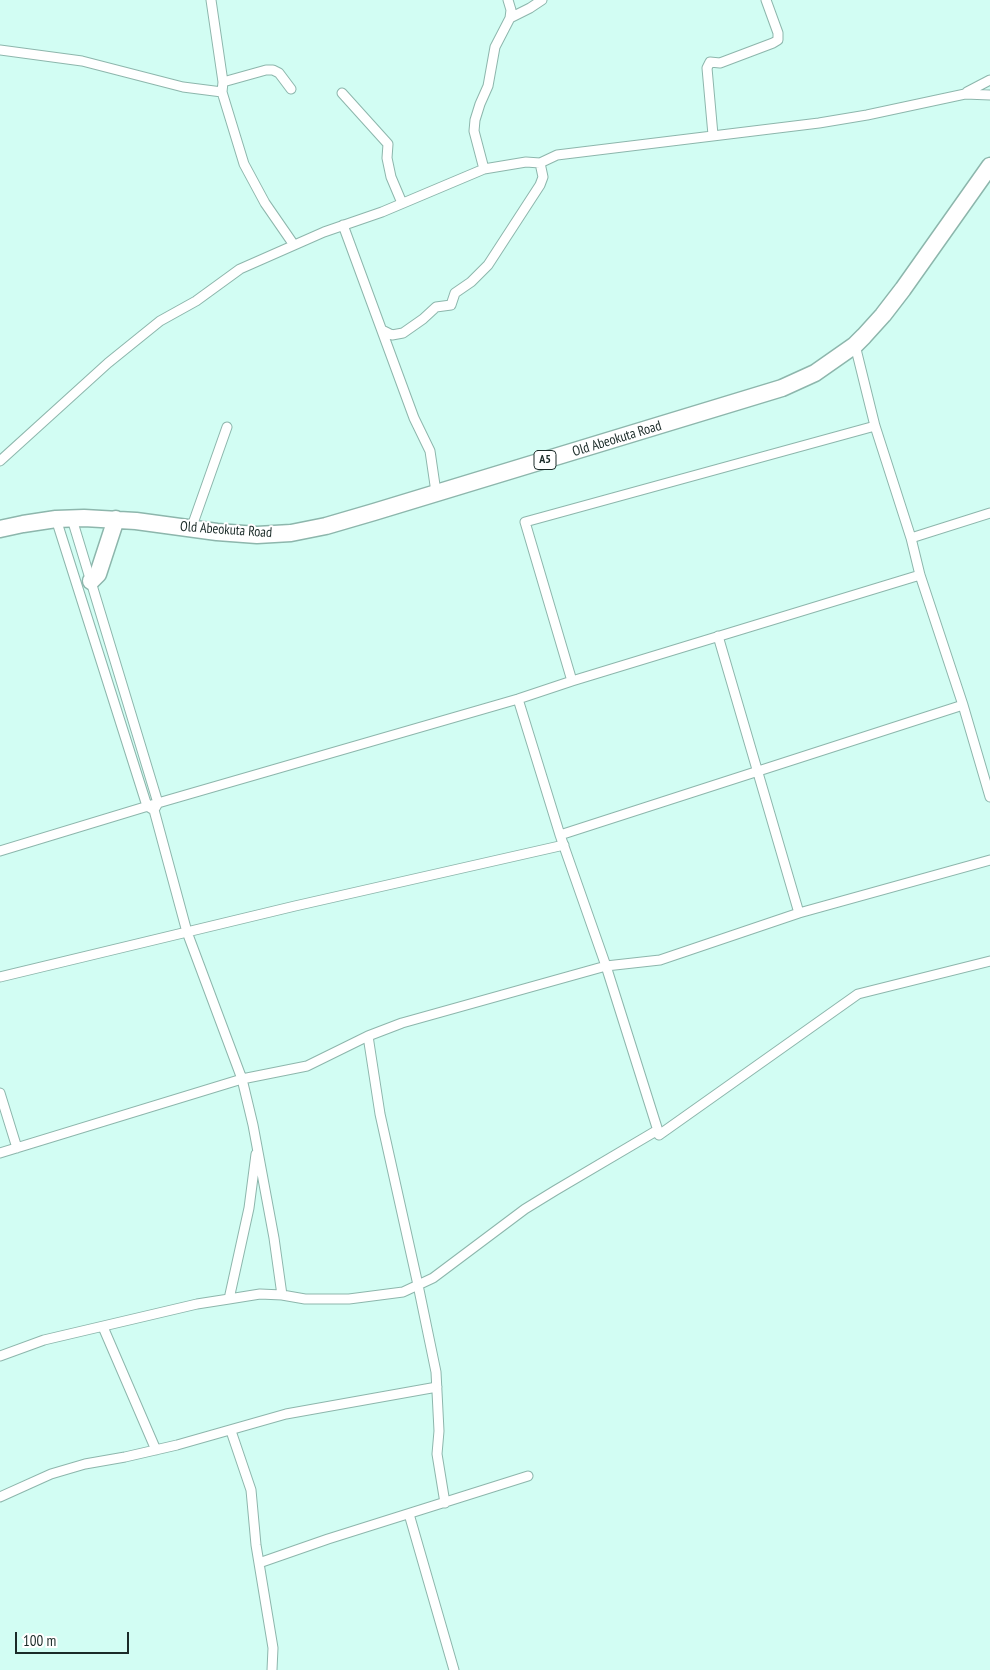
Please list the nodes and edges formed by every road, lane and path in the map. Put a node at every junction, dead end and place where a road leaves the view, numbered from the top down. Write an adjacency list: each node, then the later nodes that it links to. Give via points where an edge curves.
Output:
1 (211, 0): 8 (street)
2 (508, 0): 5 (street)
3 (542, 0): 5 (street)
4 (766, 0): 14 (street, via 778,40 720,63 710,62 707,68)
5 (510, 18): 17 (street, via 495,47 490,79 475,120 474,130)
6 (0, 50): 10 (street, via 82,61 183,87)
7 (990, 80): 12 (street)
8 (223, 82): 9 (street, via 273,70 280,73); 10 (street)
9 (291, 89)
10 (222, 92): 20 (street, via 248,172 265,204)
11 (342, 93): 18 (street, via 388,144 391,177)
12 (965, 94): 13 (street); 14 (street, via 820,123)
13 (990, 95)
14 (713, 135): 15 (street, via 558,155)
15 (540, 163): 17 (street); 21 (street, via 543,177 540,185 488,265 455,293 451,305 436,307 403,333 392,335)
16 (990, 166): 22 (highway, Old Abeokuta Road / A5, via 884,315)
17 (484, 169): 18 (street)
18 (402, 204): 19 (street)
19 (343, 225): 20 (street); 21 (street)
20 (294, 245): 25 (street, via 240,269 196,301 160,321 108,363)
21 (382, 330): 26 (street, via 414,418 430,451)
22 (855, 345): 23 (street); 26 (highway, Old Abeokuta Road / A5, via 815,373 782,388)
23 (875, 426): 32 (street); 36 (street, via 524,522)
24 (227, 427): 30 (street)
25 (0, 462)
26 (436, 492): 30 (highway, Old Abeokuta Road / A5, via 291,534 258,535)
27 (990, 512): 32 (street)
28 (64, 519): 29 (highway, Old Abeokuta Road / A5); 31 (highway, Old Abeokuta Road / A5); 34 (street); 34 (street)
29 (116, 519): 30 (highway, Old Abeokuta Road / A5); 34 (highway, via 98,574)
30 (191, 529)
31 (0, 530)
32 (911, 538): 33 (street)
33 (920, 575): 35 (street); 38 (street)
34 (84, 582): 41 (street); 41 (street)
35 (718, 636): 36 (street); 39 (street)
36 (572, 681): 37 (street)
37 (518, 700): 41 (street); 42 (street)
38 (963, 705): 39 (street); 40 (street)
39 (758, 772): 42 (street); 46 (street)
40 (990, 797)
41 (153, 806): 44 (street); 47 (street)
42 (560, 835): 43 (street)
43 (564, 845): 47 (street); 49 (street)
44 (0, 851)
45 (990, 860): 46 (street)
46 (799, 913): 49 (street, via 660,960)
47 (187, 932): 50 (street); 52 (street)
48 (990, 961): 54 (street, via 858,994)
49 (606, 966): 51 (street, via 402,1022); 54 (street)
50 (0, 977)
51 (368, 1036): 52 (street, via 307,1066); 58 (street, via 380,1114)
52 (242, 1079): 55 (street); 56 (street)
53 (0, 1093): 56 (street)
54 (659, 1134): 58 (street, via 656,1131 525,1209)
55 (257, 1147): 59 (street); 60 (street)
56 (16, 1148): 57 (street)
57 (0, 1153)
58 (418, 1285): 59 (street, via 402,1292 350,1299 305,1299); 63 (street, via 436,1372)
59 (282, 1295): 60 (street, via 260,1294)
60 (229, 1299): 61 (street)
61 (103, 1327): 62 (street, via 44,1340); 65 (street)
62 (0, 1356)
63 (436, 1387): 64 (street, via 295,1412); 68 (street, via 437,1454)
64 (231, 1430): 65 (street); 70 (street, via 250,1490)
65 (156, 1450): 67 (street, via 59,1471)
66 (528, 1476): 68 (street)
67 (0, 1496)
68 (445, 1503): 69 (street)
69 (408, 1514): 70 (street); 72 (street)
70 (259, 1563): 71 (street, via 273,1648)
71 (272, 1670)
72 (454, 1670)

